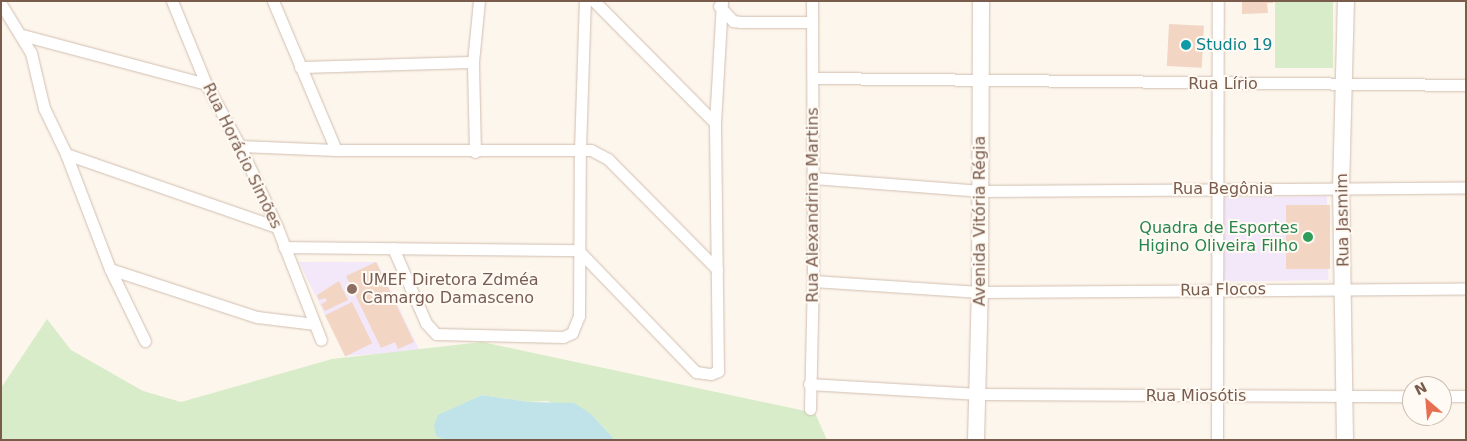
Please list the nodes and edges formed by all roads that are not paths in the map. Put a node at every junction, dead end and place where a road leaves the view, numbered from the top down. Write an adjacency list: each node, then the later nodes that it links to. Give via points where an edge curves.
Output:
1 (172, 1): 18 (street, Rua Horácio Simões)
2 (273, 1): 15 (street)
3 (478, 1): 14 (street)
4 (585, 1): 24 (street)
5 (594, 1): 22 (street)
6 (812, 1): 12 (street, Rua Alexandrina Martins)
7 (981, 1): 17 (street, Avenida Vitória Régia)
8 (1218, 1): 19 (street)
9 (1346, 1): 20 (street, Rua Jasmim)
10 (1, 4): 13 (street)
11 (719, 4): 12 (street, via 733,21); 22 (street)
12 (812, 22): 16 (street, Rua Alexandrina Martins)
13 (22, 34): 18 (street); 27 (street, via 31,53 44,108)
14 (473, 62): 15 (street); 26 (street)
15 (300, 67): 25 (street)
16 (813, 78): 17 (street, Rua Lírio); 28 (street, Rua Alexandrina Martins)
17 (979, 80): 19 (street, Rua Lírio); 32 (street, Avenida Vitória Régia)
18 (206, 84): 23 (street, Rua Horácio Simões)
19 (1217, 84): 20 (street, Rua Lírio); 29 (street)
20 (1343, 84): 21 (street, Rua Lírio); 31 (street, Rua Jasmim)
21 (1466, 85)
22 (715, 123): 38 (street)
23 (240, 146): 25 (street); 33 (street, Rua Horácio Simões)
24 (580, 149): 26 (street); 36 (street); 38 (street, via 599,153 608,159)
25 (336, 150): 26 (street)
26 (475, 152)
27 (66, 154): 33 (street); 37 (street)
28 (813, 178): 32 (street, Rua Begônia); 39 (street, Rua Alexandrina Martins)
29 (1216, 188): 31 (street, Rua Begônia); 32 (street, Rua Begônia); 42 (street)
30 (1466, 188): 31 (street, Rua Begônia)
31 (1341, 189): 40 (street, Rua Jasmim)
32 (981, 191): 43 (street, Avenida Vitória Régia)
33 (277, 227): 34 (street, Rua Horácio Simões)
34 (284, 246): 35 (street); 44 (street, Rua Horácio Simões)
35 (393, 248): 36 (street); 36 (street, via 426,323 436,334 563,337 572,333 580,316)
36 (578, 250): 38 (street, via 696,372 711,374 718,371)
37 (110, 268): 44 (street, via 257,317); 46 (street)
38 (717, 269)
39 (813, 281): 43 (street, Rua Flocos); 47 (street, Rua Alexandrina Martins)
40 (1344, 288): 41 (street, Rua Flocos); 42 (street, Rua Flocos); 50 (street, Rua Jasmim)
41 (1466, 289)
42 (1215, 290): 43 (street, Rua Flocos); 49 (street)
43 (980, 292): 48 (street, Avenida Vitória Régia)
44 (316, 324): 45 (street, Rua Horácio Simões)
45 (320, 340)
46 (145, 341)
47 (809, 384): 48 (street, Rua Miosótis); 54 (street, Rua Alexandrina Martins)
48 (979, 394): 49 (street, Rua Miosótis); 55 (street, Avenida Vitória Régia)
49 (1216, 396): 50 (street, Rua Miosótis); 56 (street)
50 (1345, 396): 51 (street, Rua Miosótis); 57 (street, Rua Jasmim)
51 (1402, 396)
52 (1452, 396): 53 (street)
53 (1466, 396)
54 (810, 408)
55 (976, 440)
56 (1217, 440)
57 (1345, 440)

